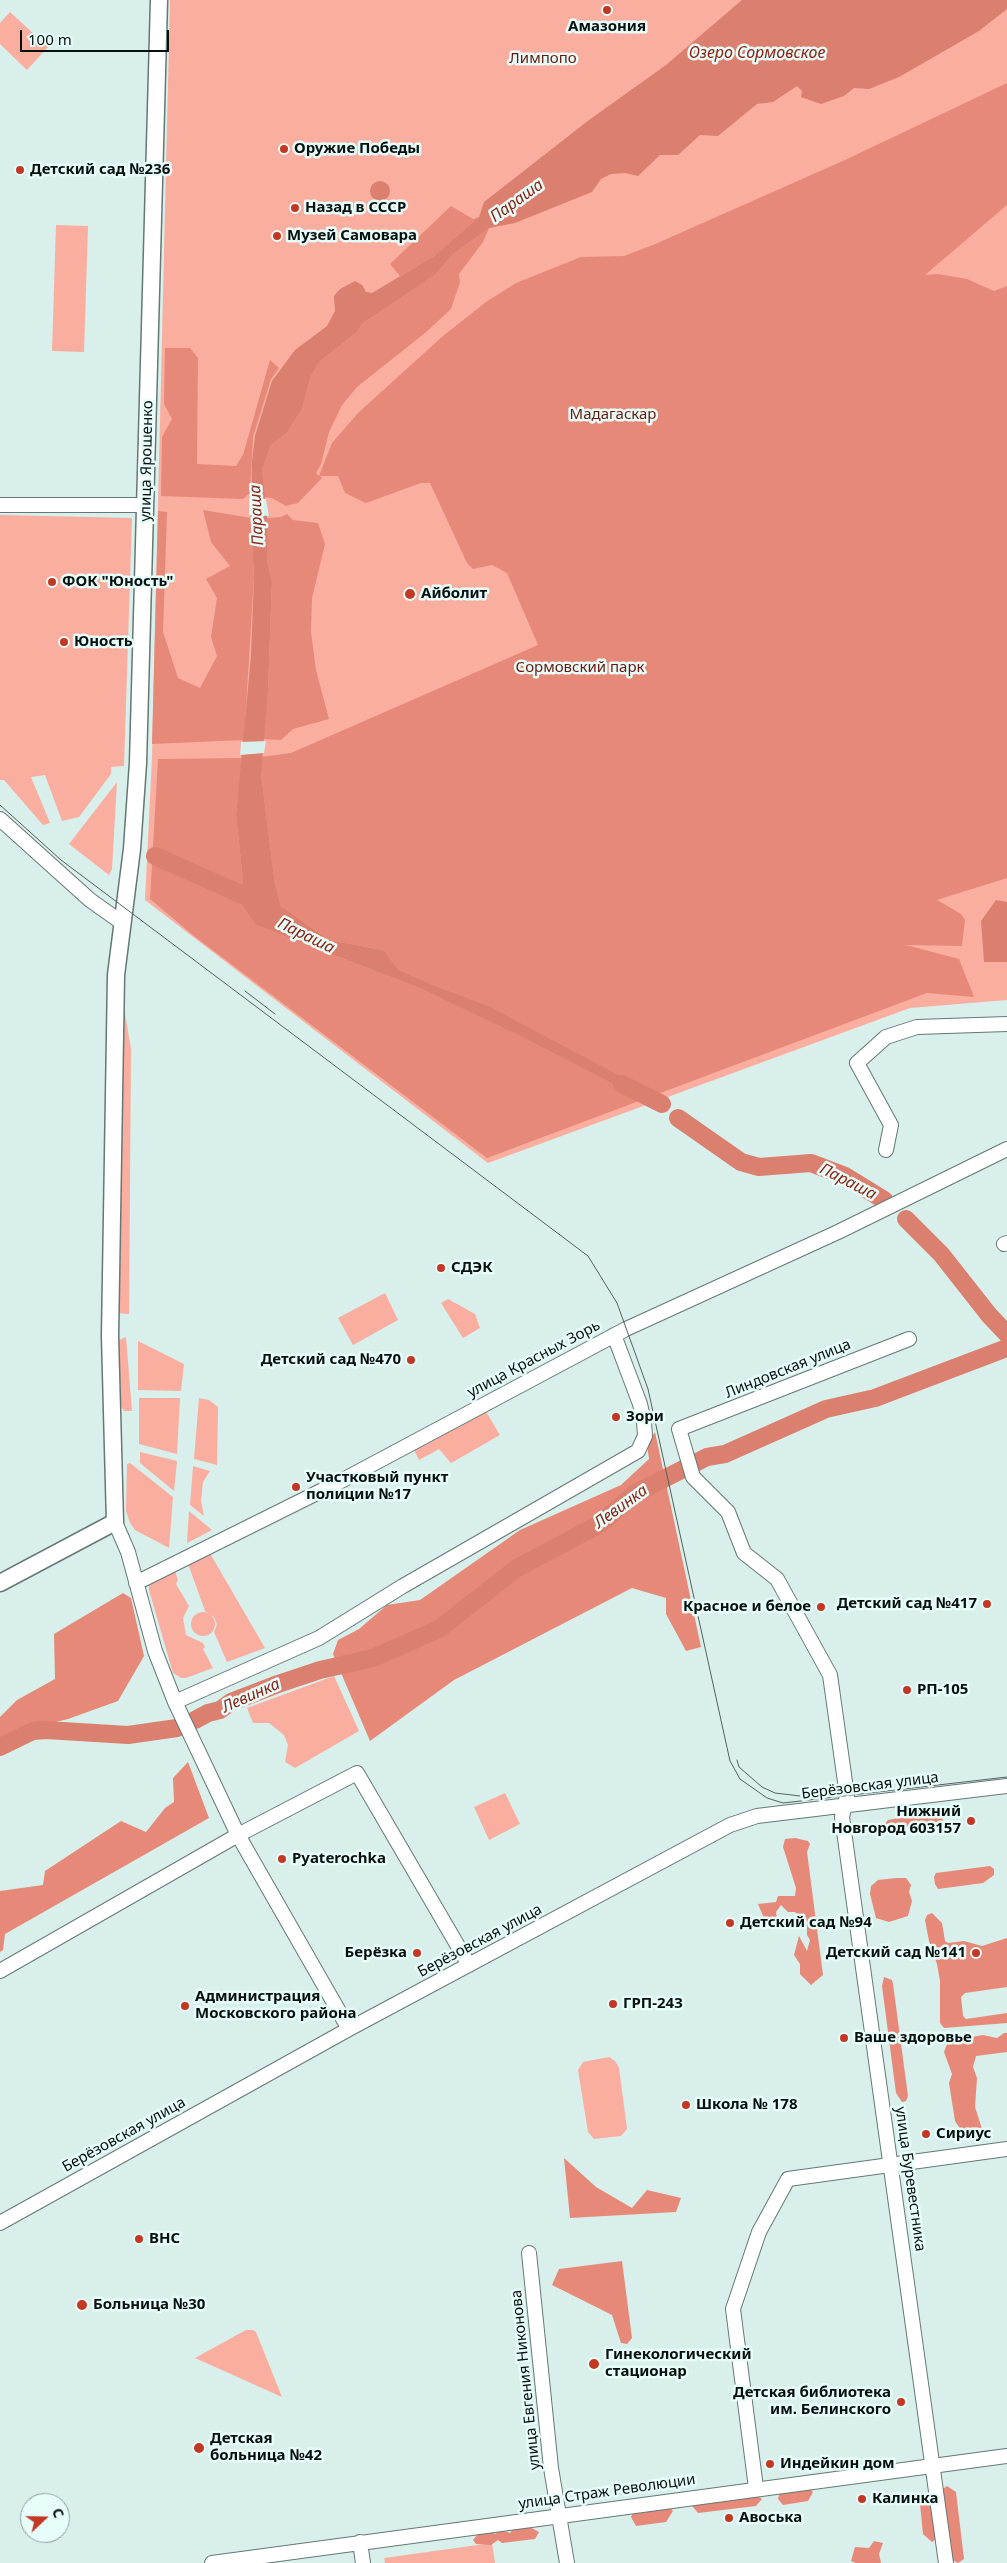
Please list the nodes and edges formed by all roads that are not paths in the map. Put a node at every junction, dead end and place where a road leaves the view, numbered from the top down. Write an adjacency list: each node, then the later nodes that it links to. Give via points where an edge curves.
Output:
1 (159, 0): 3 (main road, улица Ярошенко)
2 (0, 505): 3 (street)
3 (146, 505): 5 (main road, улица Ярошенко, via 135,810)
4 (0, 820): 5 (street, via 90,900)
5 (122, 922): 12 (main road, улица Ярошенко, via 116,975 110,1336)
6 (1007, 1024): 8 (street, via 917,1027 886,1037 857,1064 891,1125)
7 (1007, 1149): 9 (street, улица Красных Зорь, via 838,1232)
8 (886, 1150)
9 (614, 1335): 13 (street, улица Красных Зорь, via 341,1481); 15 (street, via 644,1422 645,1436 638,1451 319,1638)
10 (909, 1339): 11 (street, Линдовская улица)
11 (679, 1429): 17 (street, улица Буревестника, via 693,1477 728,1512 744,1553 777,1579 830,1675 847,1796)
12 (115, 1522): 13 (street, via 128,1552); 14 (main road)
13 (136, 1583): 15 (street, via 155,1651)
14 (0, 1584)
15 (175, 1702): 18 (street)
16 (1007, 1786): 17 (street, Берёзовская улица)
17 (845, 1806): 19 (street, Берёзовская улица, via 756,1816 730,1825); 23 (street, улица Буревестника, via 842,1817)
18 (238, 1835): 19 (street, via 357,1773); 20 (street); 21 (street)
19 (470, 1965): 21 (street, Берёзовская улица)
20 (0, 1971)
21 (349, 2029): 24 (street, Берёзовская улица)
22 (1007, 2149): 23 (street)
23 (891, 2165): 27 (street, улица Буревестника); 28 (street, via 788,2179 759,2232 733,2309)
24 (0, 2222)
25 (529, 2254): 29 (street, улица Евгения Никонова)
26 (1007, 2456): 27 (street, улица Страж Революции)
27 (934, 2466): 28 (street, улица Страж Революции); 31 (street, улица Буревестника)
28 (756, 2488): 29 (street, улица Страж Революции)
29 (558, 2516): 30 (street, улица Страж Революции); 34 (street, улица Евгения Никонова)
30 (360, 2542): 32 (street, улица Страж Революции); 33 (street)
31 (946, 2560)
32 (212, 2563)
33 (363, 2563)
34 (567, 2563)

